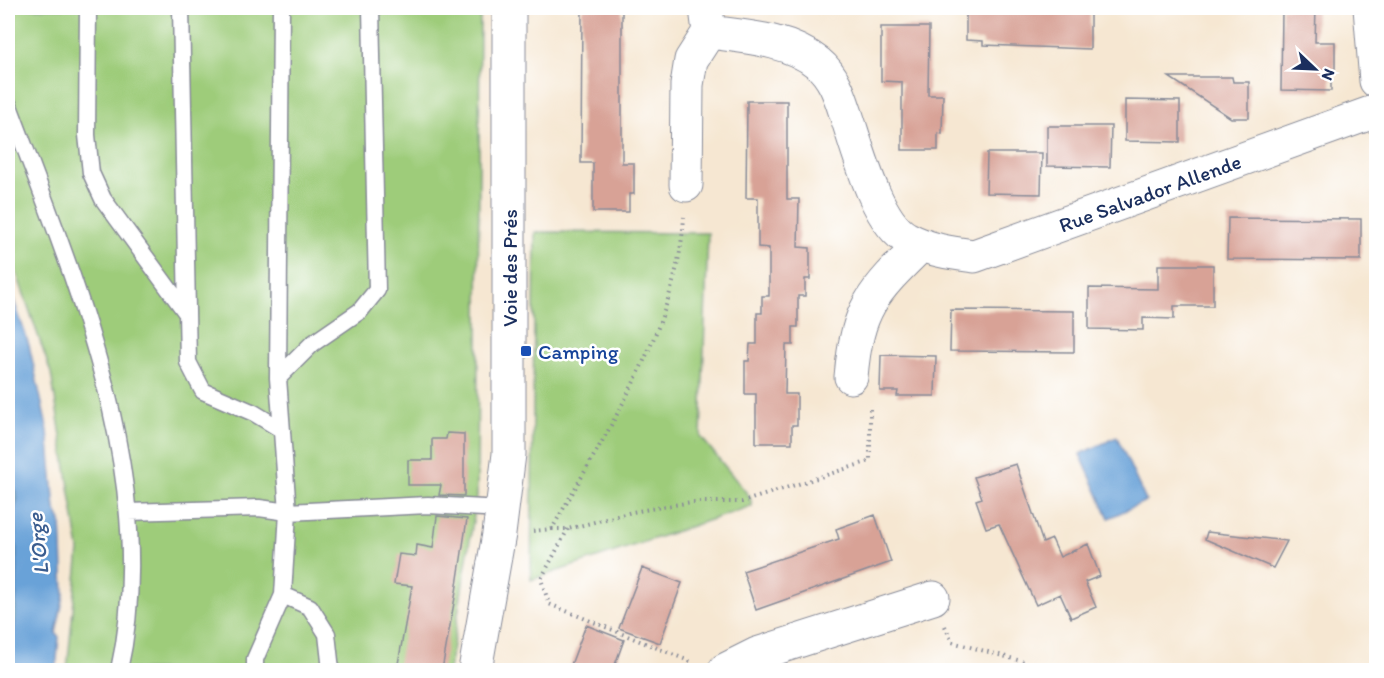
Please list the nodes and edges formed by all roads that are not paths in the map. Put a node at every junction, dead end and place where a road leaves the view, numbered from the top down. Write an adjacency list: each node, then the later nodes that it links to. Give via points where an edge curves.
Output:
1 (88, 8): 13 (lane, via 87,135 92,173 103,199)
2 (181, 8): 13 (lane)
3 (281, 8): 15 (lane)
4 (371, 8): 15 (lane, via 377,290 360,311 312,344)
5 (509, 8): 17 (street, Voie des Prés, via 509,454)
6 (1370, 8): 8 (street)
7 (708, 20): 11 (street, Rue Salvador Allende, via 691,60 687,85); 12 (street, Rue Salvador Allende, via 794,48 819,64 837,87 871,189 885,214 905,238)
8 (1377, 81)
9 (8, 103): 18 (lane, via 64,253 105,381)
10 (1377, 111): 12 (street, Rue Salvador Allende, via 974,256)
11 (686, 185)
12 (921, 245): 14 (street, via 866,307 854,343)
13 (185, 310): 16 (lane, via 188,362 203,391)
14 (852, 377)
15 (278, 378): 16 (lane)
16 (282, 430): 19 (lane)
17 (502, 509): 19 (lane, via 428,505); 26 (street, Voie des Prés)
18 (128, 512): 19 (lane, via 259,508); 23 (lane, via 128,631)
19 (288, 512): 20 (lane)
20 (283, 595): 24 (lane, via 255,659); 25 (lane, via 310,607 327,634)
21 (933, 598): 22 (street)
22 (715, 669)
23 (119, 670)
24 (255, 670)
25 (331, 670)
26 (475, 670)

